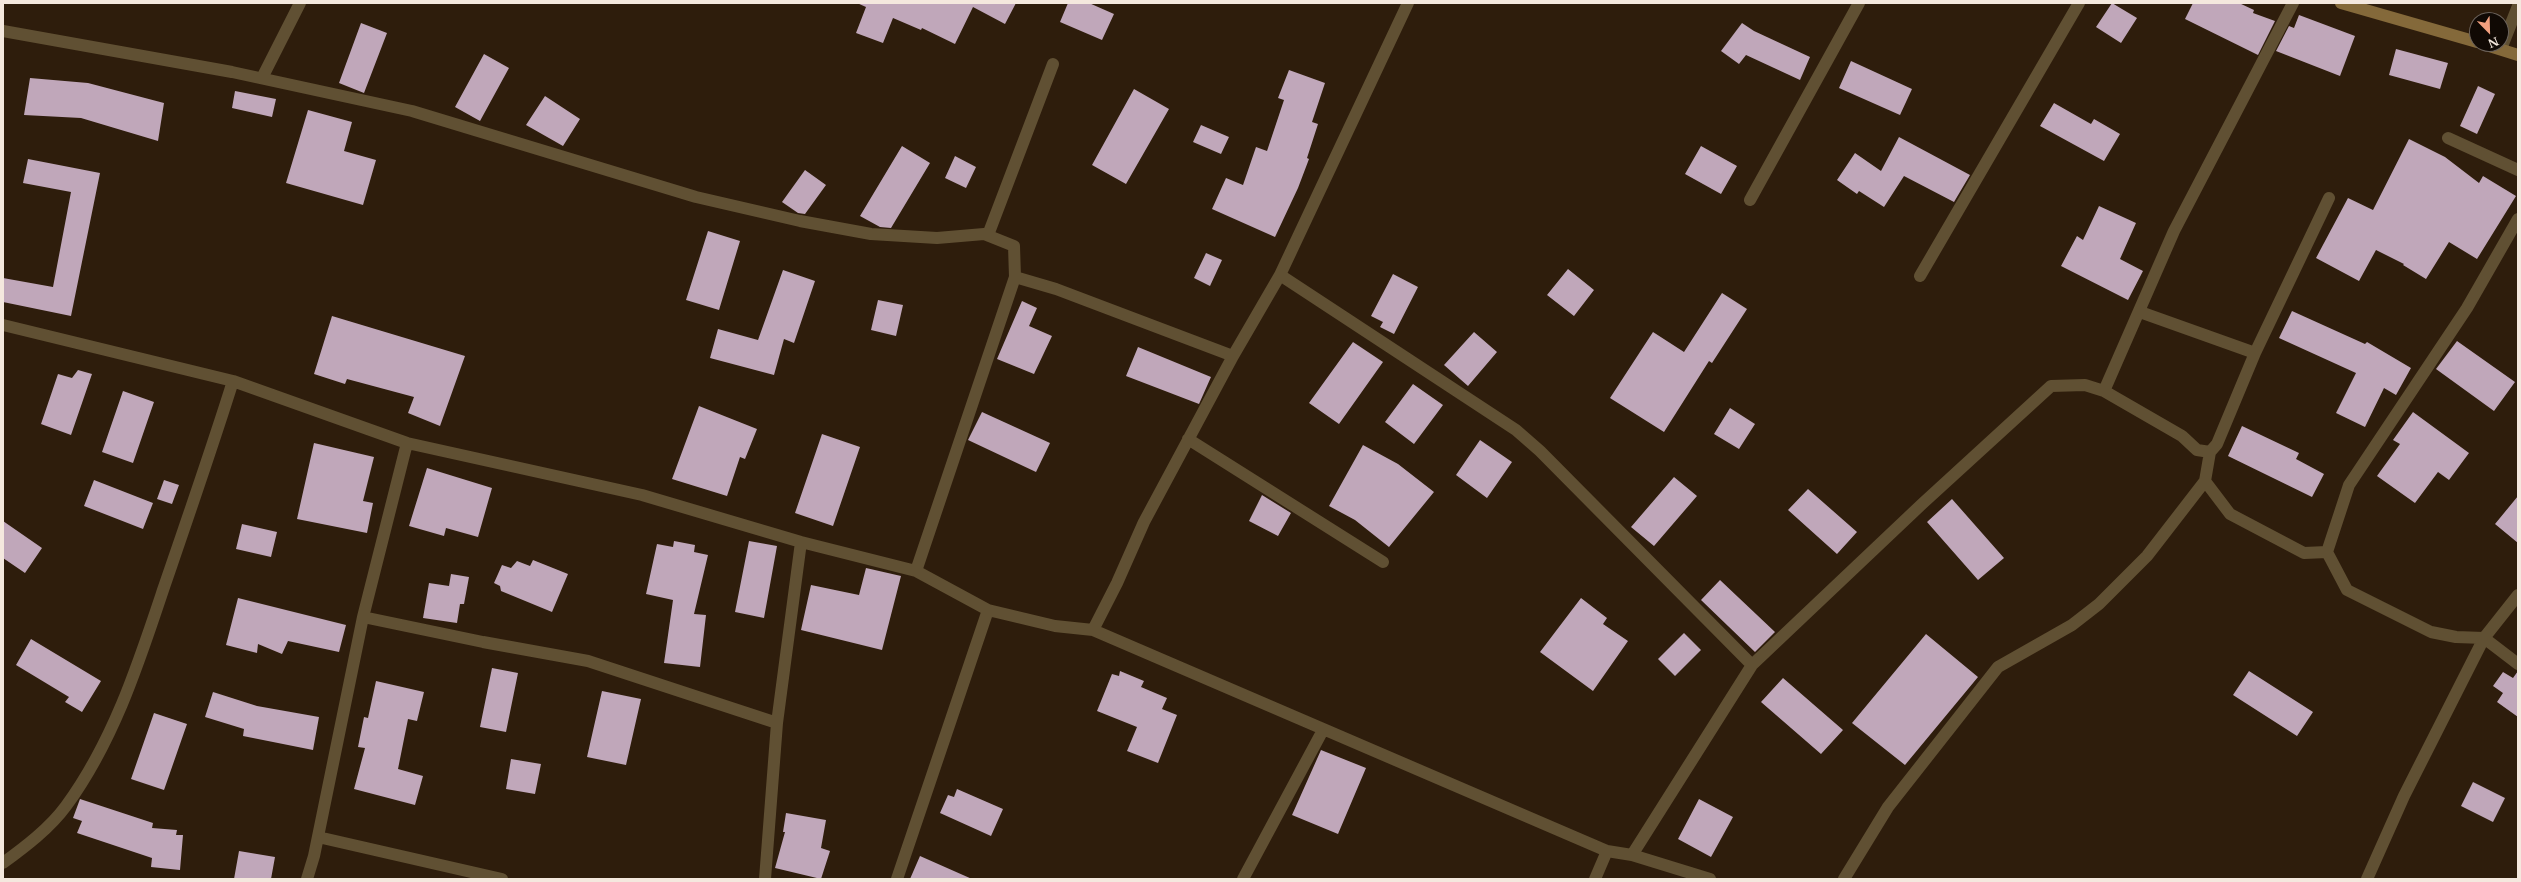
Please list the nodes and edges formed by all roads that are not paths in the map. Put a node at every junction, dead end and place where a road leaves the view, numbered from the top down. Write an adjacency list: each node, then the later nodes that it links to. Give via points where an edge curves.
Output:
1 (300, 3): 12 (street)
2 (1408, 3): 19 (street)
3 (1859, 3): 16 (street)
4 (2079, 3): 20 (street)
5 (2293, 3): 22 (street, via 2174,231)
6 (2341, 3): 10 (street)
7 (2518, 6): 8 (street)
8 (2509, 29)
9 (3, 31): 12 (street)
10 (2469, 40)
11 (1053, 64): 18 (street)
12 (262, 78): 18 (street, via 412,111 696,197 800,222 871,234 937,238)
13 (2448, 138): 14 (street)
14 (2518, 170)
15 (2329, 198): 24 (street)
16 (1750, 200)
17 (2518, 219): 33 (street, via 2467,308 2349,485)
18 (988, 235): 21 (street, via 1014,246)
19 (1280, 275): 25 (street); 42 (street, via 1516,430 1540,451)
20 (1920, 276)
21 (1015, 277): 25 (street, via 1056,289); 35 (street)
22 (2140, 312): 24 (street); 27 (street)
23 (3, 325): 26 (street)
24 (2255, 353): 30 (street, via 2217,444)
25 (1232, 356): 28 (street)
26 (233, 381): 29 (street); 48 (street, via 143,649 112,728 91,770 65,808)
27 (2104, 391): 30 (street, via 2182,436 2197,450); 42 (street, via 2085,385 2051,386)
28 (1188, 439): 34 (street); 39 (street, via 1144,522)
29 (406, 443): 32 (street, via 642,495); 38 (street)
30 (2210, 452): 31 (street)
31 (2205, 481): 33 (street, via 2230,514 2304,553); 56 (street, via 2148,556 2099,604 2072,625 1998,666 1888,808)
32 (800, 542): 35 (street); 43 (street)
33 (2327, 552): 40 (street, via 2347,590 2431,632 2456,637)
34 (1383, 562)
35 (916, 571): 37 (street)
36 (2518, 595): 40 (street)
37 (988, 610): 39 (street, via 1055,626); 52 (street)
38 (363, 617): 43 (street, via 588,661); 45 (street)
39 (1093, 630): 44 (street)
40 (2484, 638): 41 (street); 57 (street, via 2404,796)
41 (2518, 664)
42 (1752, 665): 47 (street)
43 (777, 723): 51 (street)
44 (1323, 730): 46 (street); 53 (street)
45 (318, 837): 49 (street); 50 (street)
46 (1607, 851): 47 (street); 54 (street)
47 (1632, 855): 55 (street)
48 (3, 863)
49 (307, 879)
50 (502, 879)
51 (765, 879)
52 (897, 879)
53 (1243, 879)
54 (1595, 879)
55 (1710, 879)
56 (1844, 879)
57 (2367, 879)

